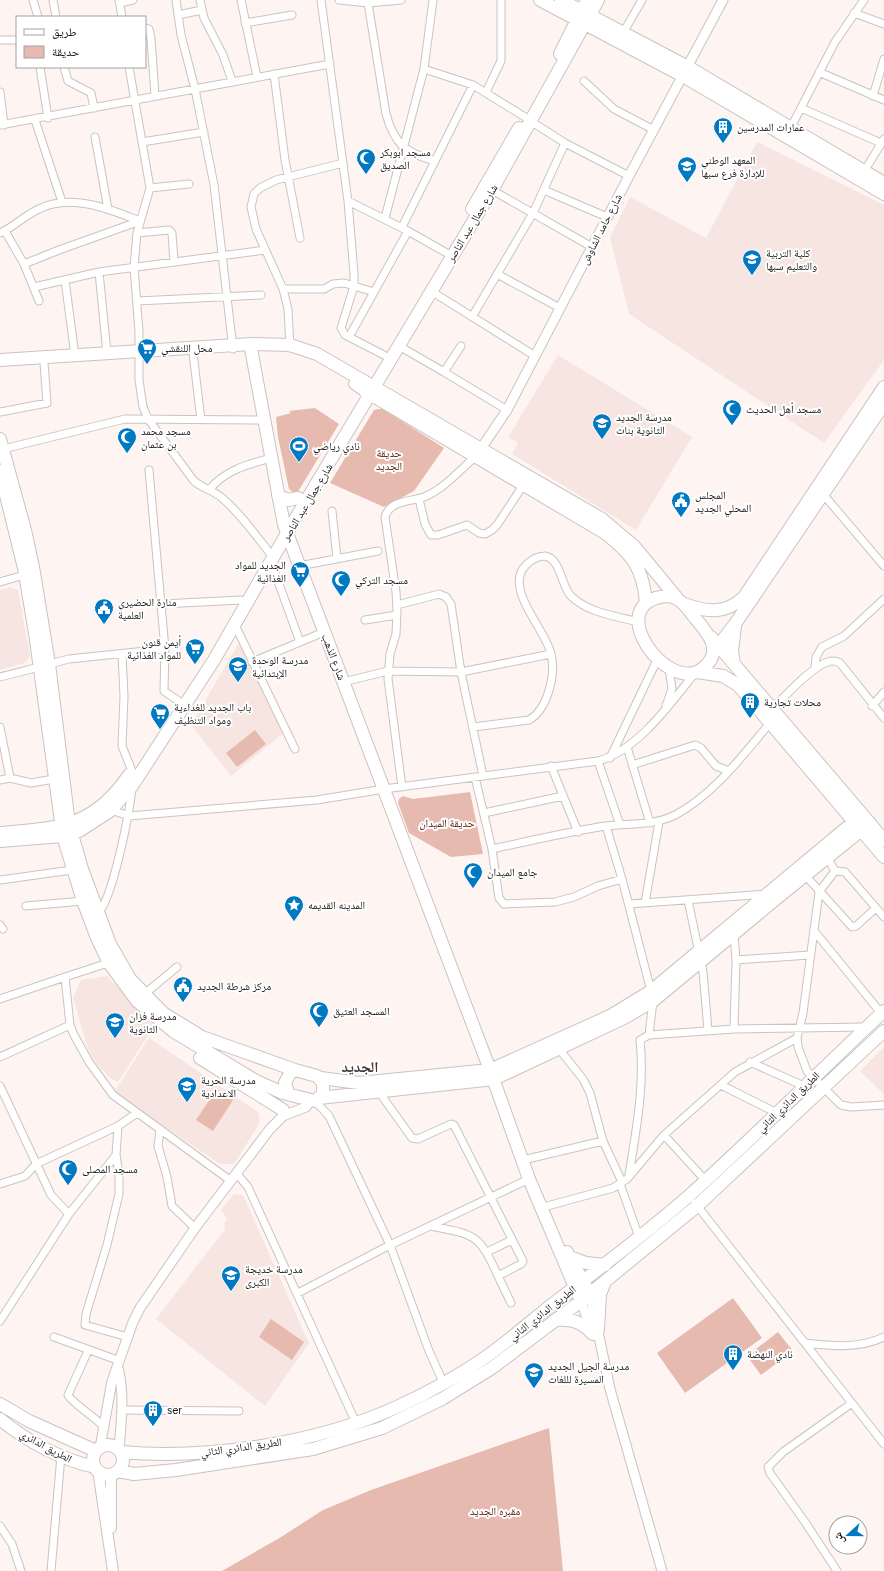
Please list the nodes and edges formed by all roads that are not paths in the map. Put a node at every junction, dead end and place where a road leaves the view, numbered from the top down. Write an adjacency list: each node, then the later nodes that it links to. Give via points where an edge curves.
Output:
1 (33, 0): 24 (street)
2 (53, 0): 25 (street)
3 (133, 0): 19 (street)
4 (176, 0): 27 (street)
5 (200, 0): 21 (street)
6 (241, 0): 29 (street)
7 (320, 0): 36 (street)
8 (340, 0): 20 (street)
9 (401, 0): 20 (street)
10 (433, 0): 40 (street)
11 (501, 0): 50 (street, via 501,61)
12 (540, 0): 28 (main road)
13 (561, 0): 28 (main road)
14 (587, 0): 28 (main road, شارع جمال عبد الناصر)
15 (598, 0): 28 (main road, شارع جمال عبد الناصر)
16 (642, 0): 32 (street)
17 (723, 0): 41 (street, شارع حامد الشاوش)
18 (864, 0): 22 (street)
19 (120, 1): 26 (street)
20 (368, 3): 68 (street, via 386,114 390,127)
21 (202, 10): 27 (street); 45 (street)
22 (854, 13): 30 (street); 42 (street)
23 (292, 15): 29 (street)
24 (38, 16)
25 (56, 16)
26 (122, 16)
27 (178, 16): 48 (street)
28 (583, 18): 32 (main road); 41 (main road); 58 (main road, شارع جمال عبد الناصر)
29 (245, 23): 44 (street)
30 (884, 24)
31 (146, 28): 51 (street, via 149,29 151,38)
32 (623, 33): 41 (main road)
33 (0, 40): 34 (street)
34 (16, 40)
35 (884, 59): 52 (street)
36 (330, 64): 43 (street); 70 (street)
37 (40, 68): 57 (street)
38 (64, 68): 55 (street, via 68,81 91,93)
39 (129, 68): 53 (street)
40 (424, 69): 47 (street); 68 (street)
41 (685, 72): 61 (street, شارع حامد الشاوش); 63 (main road)
42 (819, 72): 52 (street); 56 (street)
43 (274, 74): 44 (street); 73 (street)
44 (257, 77): 45 (street)
45 (232, 81): 48 (street)
46 (584, 81): 61 (street, via 614,109)
47 (473, 85): 50 (street); 69 (street)
48 (195, 89): 51 (street); 62 (street)
49 (0, 92): 60 (street)
50 (486, 92): 58 (street)
51 (155, 96): 53 (street)
52 (873, 96): 54 (street)
53 (134, 100): 55 (street); 66 (street)
54 (884, 100)
55 (94, 108): 57 (street)
56 (801, 108): 63 (street); 65 (street)
57 (48, 118): 59 (street)
58 (528, 119): 67 (street); 77 (main road, شارع جمال عبد الناصر); 93 (main road, شارع جمال عبد الناصر)
59 (35, 120): 60 (street); 81 (street)
60 (2, 125)
61 (654, 130): 71 (street, شارع حامد الشاوش)
62 (204, 132): 66 (street); 94 (street)
63 (788, 133): 72 (main road)
64 (95, 138): 82 (street)
65 (883, 141): 72 (street)
66 (142, 142): 76 (street)
67 (565, 143): 71 (street); 78 (street)
68 (404, 148): 69 (street); 85 (street)
69 (435, 161): 87 (street)
70 (343, 163): 73 (street); 80 (street)
71 (628, 176): 84 (street, شارع حامد الشاوش)
72 (861, 176): 74 (main road); 79 (main road)
73 (288, 177): 90 (street); 92 (street, via 260,188 252,201 256,229)
74 (884, 183)
75 (189, 184): 76 (street)
76 (150, 188): 86 (street)
77 (492, 190): 83 (street); 93 (main road, شارع جمال عبد الناصر)
78 (544, 190): 83 (street); 84 (street)
79 (884, 194)
80 (348, 201): 85 (street); 101 (street)
81 (62, 202): 82 (street, via 90,204); 88 (street, via 39,208)
82 (108, 209): 86 (street)
83 (532, 213): 91 (street); 99 (street)
84 (607, 217): 91 (street, شارع حامد الشاوش)
85 (385, 218): 87 (street)
86 (140, 221): 89 (street); 96 (street)
87 (405, 229): 93 (street); 105 (street)
88 (3, 232): 96 (street)
89 (137, 233): 95 (street, via 169,230 172,233); 97 (street)
90 (300, 238)
91 (592, 247): 110 (street, شارع حامد الشاوش)
92 (265, 250): 94 (street); 103 (street)
93 (449, 254): 104 (main road, شارع جمال عبد الناصر); 121 (main road, شارع جمال عبد الناصر)
94 (223, 256): 95 (street); 106 (street)
95 (174, 262): 97 (street)
96 (24, 264): 102 (street)
97 (134, 267): 98 (street); 109 (street)
98 (99, 272): 100 (street); 118 (street)
99 (497, 274): 110 (street); 111 (street)
100 (65, 280): 102 (street); 122 (street)
101 (354, 286): 103 (street, via 336,283 324,289); 105 (street); 112 (street, via 341,328)
102 (34, 287): 108 (street)
103 (283, 288): 116 (street, via 288,309)
104 (431, 291): 111 (street); 113 (main road, شارع جمال عبد الناصر)
105 (374, 292): 112 (street)
106 (227, 295): 107 (street); 109 (street); 115 (street)
107 (261, 295)
108 (40, 301)
109 (137, 302): 119 (street)
110 (560, 308): 123 (street, شارع حامد الشاوش)
111 (472, 317): 123 (street)
112 (349, 337): 121 (street)
113 (399, 346): 127 (street); 129 (main road, شارع جمال عبد الناصر)
114 (461, 346): 127 (street)
115 (233, 347): 116 (main road); 117 (main road); 119 (main road); 120 (main road)
116 (290, 347): 117 (main road); 129 (main road, via 317,354)
117 (251, 349): 135 (main road, شارع الذهب)
118 (107, 353): 119 (main road); 122 (main road)
119 (139, 353): 120 (main road); 125 (main road); 133 (street, via 139,380 144,413)
120 (192, 353): 134 (street)
121 (384, 355): 129 (main road, شارع جمال عبد الناصر)
122 (75, 356): 124 (main road)
123 (535, 356): 131 (street, شارع حامد الشاوش)
124 (0, 360)
125 (44, 363): 126 (main road); 132 (street, via 47,403)
126 (0, 366)
127 (444, 372): 131 (street)
128 (884, 387): 158 (main road, via 744,597 727,608 709,611)
129 (367, 388): 137 (main road); 145 (main road, شارع جمال عبد الناصر); 148 (main road, شارع جمال عبد الناصر)
130 (884, 404): 143 (main road)
131 (507, 410): 137 (street, شارع حامد الشاوش)
132 (0, 412)
133 (148, 419): 134 (street); 136 (street, via 116,420 69,434); 142 (street, via 194,481)
134 (201, 420): 135 (street)
135 (265, 420): 138 (main road, شارع الذهب)
136 (2, 444): 154 (main road, via 25,530)
137 (479, 452): 141 (main road); 146 (street, via 441,487); 158 (main road, via 613,526)
138 (271, 458): 142 (street, via 228,473); 144 (main road, شارع الذهب)
139 (0, 470): 154 (main road)
140 (149, 470): 160 (street)
141 (524, 484): 146 (street, via 497,525 485,534 467,525 431,535); 159 (main road, via 617,542 638,566)
142 (210, 489): 150 (street, via 234,510)
143 (823, 494): 153 (street); 165 (main road)
144 (278, 495): 145 (main road, via 288,500); 148 (main road, شارع الذهب)
145 (298, 498): 148 (main road, شارع جمال عبد الناصر)
146 (418, 498): 161 (street, via 394,505 386,512 385,517)
147 (332, 511): 151 (street)
148 (286, 530): 150 (main road, شارع جمال عبد الناصر); 152 (main road, شارع الذهب)
149 (378, 551): 151 (street)
150 (270, 557): 157 (main road, شارع جمال عبد الناصر); 166 (main road, شارع جمال عبد الناصر); 168 (street)
151 (337, 559): 152 (street)
152 (299, 566): 167 (main road, شارع الذهب)
153 (884, 566)
154 (29, 574): 155 (street); 175 (main road)
155 (0, 582)
156 (884, 599): 178 (street, via 844,636 822,647 816,657)
157 (241, 600): 160 (street); 185 (main road, شارع جمال عبد الناصر)
158 (681, 601): 159 (main road, via 661,596); 169 (main road)
159 (646, 602): 164 (main road)
160 (162, 604): 170 (street)
161 (397, 605): 162 (street); 180 (street, via 439,594 446,597 454,612)
162 (397, 615): 163 (street); 179 (street)
163 (366, 620)
164 (638, 622): 172 (street, via 589,608 578,602 567,590 554,561 548,556 538,557 521,571 518,585); 173 (main road, via 640,635)
165 (735, 624): 169 (main road); 176 (main road, via 732,651)
166 (235, 625): 174 (street); 205 (main road, شارع جمال عبد الناصر)
167 (324, 632): 168 (street); 183 (main road, شارع الذهب)
168 (300, 642): 174 (street)
169 (714, 646): 176 (main road); 181 (main road, via 708,663)
170 (165, 649): 171 (street); 185 (street, via 164,692)
171 (122, 654): 175 (street, via 69,659); 198 (street, via 122,746)
172 (551, 654): 180 (street); 191 (street, via 548,693 537,716 520,722)
173 (658, 658): 177 (main road); 194 (street)
174 (252, 662): 193 (street)
175 (44, 665): 182 (street); 203 (main road); 217 (main road)
176 (735, 665): 188 (main road)
177 (669, 668): 181 (main road, via 683,673); 187 (street, via 672,690)
178 (815, 669): 186 (street, via 830,661 840,663); 188 (street)
179 (388, 672): 180 (street); 183 (street); 206 (street)
180 (461, 672): 191 (street)
181 (696, 672): 187 (street); 188 (main road, via 730,679)
182 (0, 677)
183 (343, 682): 207 (main road, شارع الذهب)
184 (884, 692): 186 (street)
185 (180, 702): 198 (main road, شارع جمال عبد الناصر)
186 (872, 706): 189 (street)
187 (665, 710): 192 (street)
188 (769, 716): 199 (street); 214 (main road)
189 (884, 718)
190 (0, 727): 202 (street)
191 (473, 727): 200 (street)
192 (627, 747): 194 (street); 196 (street)
193 (295, 748)
194 (610, 758): 195 (street)
195 (598, 761): 197 (street); 215 (street)
196 (632, 765): 199 (street, via 695,746 716,766); 213 (street)
197 (551, 766): 200 (street); 208 (street)
198 (132, 771): 209 (main road, شارع جمال عبد الناصر)
199 (729, 771): 212 (street, via 689,807)
200 (483, 776): 201 (street)
201 (475, 777): 206 (street); 210 (street)
202 (10, 778): 203 (street, via 31,782); 204 (street)
203 (54, 778): 217 (main road)
204 (0, 780)
205 (132, 786): 209 (main road, شارع جمال عبد الناصر); 211 (street)
206 (402, 787): 207 (street)
207 (384, 789): 211 (street, via 317,800); 265 (main road, شارع الذهب)
208 (564, 796): 210 (street); 218 (street)
209 (106, 808): 211 (street); 217 (main road, شارع جمال عبد الناصر, via 85,828)
210 (484, 814): 222 (street)
211 (129, 816): 238 (street, via 112,882 103,906)
212 (660, 822): 213 (street); 234 (street)
213 (650, 823): 215 (street)
214 (862, 823): 220 (main road); 223 (main road); 224 (main road); 231 (main road)
215 (620, 825): 216 (street)
216 (606, 826): 218 (street); 228 (street)
217 (66, 830): 219 (main road, شارع جمال عبد الناصر); 221 (main road, شارع جمال عبد الناصر); 225 (main road); 238 (main road)
218 (578, 832): 222 (street)
219 (0, 833)
220 (884, 840)
221 (0, 841)
222 (492, 848): 228 (street, via 499,898 504,904 555,902)
223 (827, 857): 226 (street); 227 (main road)
224 (884, 857)
225 (72, 870): 229 (street); 233 (main road)
226 (835, 871): 230 (street); 237 (street, via 845,872)
227 (805, 875): 230 (street); 241 (main road)
228 (622, 879): 235 (street)
229 (0, 880)
230 (820, 892): 237 (street, via 852,927); 240 (street)
231 (767, 894): 232 (street); 243 (main road)
232 (688, 900): 234 (street); 243 (street)
233 (83, 901): 236 (street); 238 (main road)
234 (645, 903): 235 (street)
235 (629, 904): 248 (street)
236 (26, 906)
237 (876, 908): 239 (street)
238 (93, 915): 245 (main road)
239 (884, 917)
240 (815, 932): 242 (street); 251 (street)
241 (734, 934): 243 (main road); 244 (street)
242 (810, 955): 244 (street); 254 (street)
243 (699, 957): 248 (main road); 256 (street)
244 (736, 960): 255 (street)
245 (114, 961): 247 (street); 249 (main road)
246 (177, 967): 249 (street)
247 (65, 978): 250 (street); 252 (street)
248 (652, 996): 259 (street); 261 (main road, via 624,1018); 265 (main road)
249 (140, 998): 257 (main road); 264 (main road, via 202,1037)
250 (0, 999)
251 (883, 1012): 253 (main road, الطريق الدائري الثاني)
252 (70, 1025): 262 (street); 276 (street, via 79,1046 107,1088 118,1100)
253 (867, 1027): 254 (street); 266 (main road, الطريق الدائري الثاني)
254 (800, 1028): 255 (street); 260 (street)
255 (734, 1029): 256 (street)
256 (708, 1030): 259 (street)
257 (173, 1031): 273 (main road, via 256,1081); 277 (main road, via 182,1046)
258 (884, 1031): 271 (main road, الطريق الدائري الثاني)
259 (649, 1035): 286 (street, via 640,1040 643,1063 642,1092)
260 (797, 1038): 263 (street); 266 (street, via 800,1056)
261 (559, 1049): 265 (main road); 282 (street, via 583,1079 590,1093)
262 (0, 1057)
263 (750, 1062): 268 (street); 270 (street)
264 (295, 1070): 267 (main road); 273 (main road, via 285,1082)
265 (492, 1074): 267 (main road, via 359,1083); 272 (main road); 284 (main road, شارع الذهب)
266 (813, 1077): 270 (main road, الطريق الدائري الثاني); 271 (street)
267 (321, 1078): 274 (main road, via 324,1089)
268 (721, 1085): 278 (street); 281 (street)
269 (0, 1086): 285 (street)
270 (804, 1086): 278 (main road, الطريق الدائري الثاني)
271 (825, 1088): 275 (street, via 846,1107); 294 (main road, الطريق الدائري الثاني)
272 (379, 1092): 274 (main road); 293 (street, via 412,1138 418,1139 451,1124 454,1125)
273 (289, 1094): 274 (main road); 277 (street)
274 (315, 1100): 277 (street, via 306,1107); 301 (street, via 329,1116)
275 (884, 1105)
276 (137, 1113): 279 (street); 280 (street)
277 (283, 1113): 287 (street)
278 (777, 1113): 289 (main road, الطريق الدائري الثاني)
279 (118, 1126): 283 (street); 285 (street)
280 (160, 1130): 287 (street); 298 (street, via 158,1146 172,1206)
281 (664, 1135): 286 (street); 289 (street)
282 (603, 1141): 284 (street); 290 (street)
283 (116, 1155): 296 (street); 316 (street, via 119,1194 85,1325)
284 (523, 1160): 288 (main road, شارع الذهب)
285 (36, 1164): 291 (street, via 25,1176); 296 (street, via 51,1195)
286 (630, 1175): 290 (street)
287 (234, 1177): 298 (street); 308 (street, via 248,1187)
288 (529, 1179): 293 (street); 295 (main road, شارع الذهب)
289 (706, 1180): 292 (main road, الطريق الدائري الثاني)
290 (621, 1183): 295 (street, via 609,1190); 299 (street)
291 (0, 1184)
292 (689, 1195): 294 (street); 299 (main road, الطريق الدائري الثاني)
293 (491, 1197): 297 (street); 300 (street)
294 (697, 1206): 306 (main road, الطريق الدائري الثاني); 318 (street)
295 (540, 1208): 303 (main road, شارع الذهب)
296 (69, 1214): 313 (street)
297 (431, 1226): 301 (street); 302 (street, via 472,1236)
298 (195, 1228): 316 (street, via 140,1308)
299 (639, 1237): 304 (main road, الطريق الدائري الثاني)
300 (512, 1240): 302 (street); 305 (street, via 523,1261)
301 (390, 1245): 308 (street); 321 (street)
302 (487, 1252): 305 (street)
303 (567, 1259): 304 (main road); 307 (main road, شارع الذهب); 310 (main road, via 565,1282)
304 (605, 1265): 307 (main road, الطريق الدائري الثاني)
305 (498, 1276): 311 (street)
306 (606, 1281): 309 (main road, الطريق الدائري الثاني); 314 (main road, via 600,1294)
307 (579, 1284): 309 (main road, شارع الذهب); 310 (main road, الطريق الدائري الثاني)
308 (298, 1293): 327 (street)
309 (585, 1297): 312 (main road, الطريق الدائري الثاني); 314 (street)
310 (557, 1301): 321 (main road, الطريق الدائري الثاني, via 483,1359)
311 (511, 1303)
312 (554, 1320): 314 (main road, via 576,1321); 334 (main road, الطريق الدائري الثاني, via 469,1384 420,1412 366,1434 291,1454 176,1470)
313 (0, 1321)
314 (595, 1332): 340 (street)
315 (54, 1337): 319 (street)
316 (128, 1337): 320 (street)
317 (884, 1337): 318 (street, via 864,1344)
318 (805, 1344): 322 (street)
319 (88, 1351): 320 (street); 328 (street, via 68,1395)
320 (119, 1365): 324 (street); 328 (street, via 112,1381)
321 (443, 1382): 327 (main road, الطريق الدائري الثاني, via 399,1406)
322 (852, 1403): 329 (street); 341 (street, via 783,1452 768,1467)
323 (0, 1404): 330 (main road, الطريق الدائري, via 29,1422)
324 (122, 1410): 325 (street); 331 (street)
325 (239, 1411)
326 (0, 1419): 332 (main road, الطريق الدائري, via 24,1436)
327 (356, 1423): 331 (main road, الطريق الدائري الثاني, via 305,1438 197,1453 166,1455)
328 (103, 1426): 330 (street)
329 (884, 1444)
330 (98, 1449): 331 (main road, via 110,1445); 333 (main road, via 94,1456)
331 (120, 1451): 334 (main road, via 123,1462)
332 (61, 1456): 333 (main road, الطريق الدائري); 338 (street)
333 (97, 1469): 334 (main road, via 104,1474); 336 (main road)
334 (114, 1473): 336 (main road)
335 (0, 1526): 337 (street, via 12,1544)
336 (110, 1538): 339 (main road)
337 (21, 1571)
338 (51, 1571)
339 (113, 1571)
340 (662, 1571)
341 (837, 1571)

